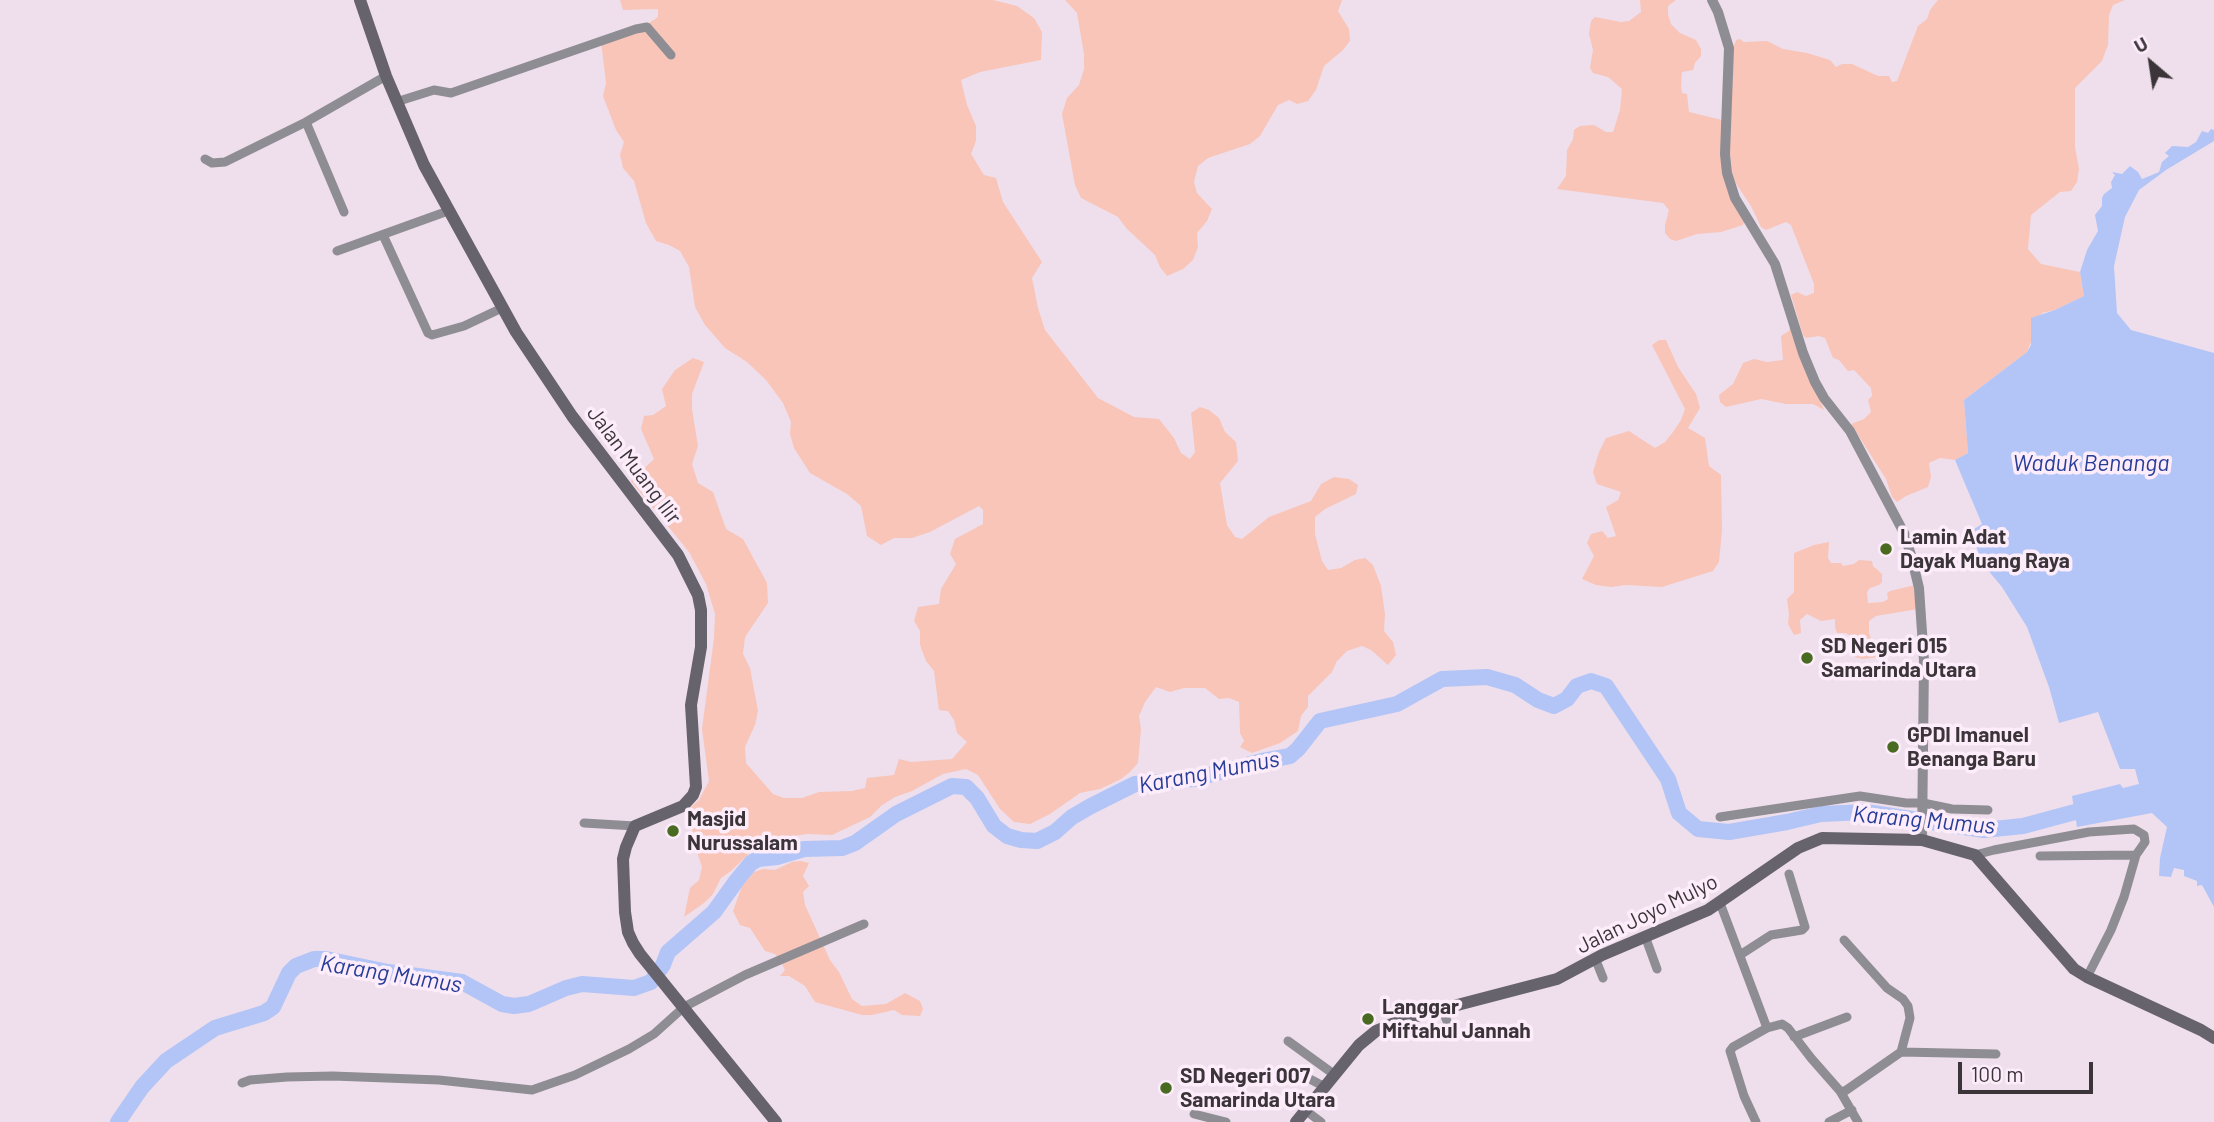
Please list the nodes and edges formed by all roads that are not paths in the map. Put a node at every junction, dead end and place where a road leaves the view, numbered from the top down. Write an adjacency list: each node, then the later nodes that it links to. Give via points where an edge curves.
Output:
1 (360, 0): 4 (main road, Jalan Muang Ilir)
2 (1712, 0): 13 (street, via 1729,48 1725,154 1735,198 1774,264 1815,382 1850,431 1911,555 1919,588 1924,661)
3 (671, 55): 5 (street, via 647,27 451,93 434,90)
4 (386, 76): 5 (main road, Jalan Muang Ilir); 6 (street)
5 (396, 102): 8 (main road, Jalan Muang Ilir)
6 (306, 122): 7 (street, via 225,162); 9 (street)
7 (205, 159)
8 (449, 211): 10 (street); 12 (main road, Jalan Muang Ilir)
9 (344, 212)
10 (383, 235): 11 (street); 12 (street, via 428,333 437,335 464,326)
11 (337, 251)
12 (502, 307): 17 (main road, Jalan Muang Ilir, via 572,416 678,555 701,610 701,647 691,705 696,787 683,806)
13 (1923, 804): 14 (street); 15 (street, via 1851,797); 18 (street)
14 (1988, 810)
15 (1720, 817)
16 (584, 823): 17 (street)
17 (635, 826): 32 (main road, via 623,859 628,932)
18 (1922, 835): 19 (main road, Jalan Joyo Mulyo); 23 (main road, Jalan Joyo Mulyo, via 1813,840)
19 (1975, 855): 20 (street, via 2125,829 2144,835 2145,842); 30 (main road, via 2061,955)
20 (2136, 855): 21 (street); 30 (street, via 2111,930)
21 (2040, 856)
22 (1789, 874): 27 (street, via 1805,928 1771,935)
23 (1720, 903): 25 (main road, Jalan Joyo Mulyo); 27 (street)
24 (864, 924): 32 (street)
25 (1645, 936): 28 (main road, Jalan Joyo Mulyo); 29 (street)
26 (1843, 940): 40 (street, via 1908,1006 1910,1018)
27 (1740, 954): 35 (street)
28 (1595, 958): 31 (street); 33 (main road, Jalan Joyo Mulyo, via 1557,979)
29 (1657, 970)
30 (2087, 977): 38 (main road)
31 (1603, 978)
32 (683, 1006): 44 (street, via 642,1042 532,1090 333,1076); 50 (main road)
33 (1442, 1009): 36 (street); 42 (main road, Jalan Joyo Mulyo, via 1376,1031)
34 (1847, 1017): 37 (street)
35 (1767, 1027): 37 (street, via 1782,1024); 54 (street, via 1730,1051)
36 (1451, 1031)
37 (1794, 1037): 46 (street)
38 (2214, 1038)
39 (1288, 1041): 42 (street)
40 (1900, 1052): 41 (street); 46 (street)
41 (1996, 1054)
42 (1335, 1075): 45 (main road, Jalan Joyo Mulyo)
43 (1306, 1077): 45 (street)
44 (242, 1083)
45 (1325, 1087): 47 (main road, Jalan Joyo Mulyo)
46 (1840, 1091): 48 (street)
47 (1306, 1110): 52 (main road, Jalan Joyo Mulyo); 53 (street)
48 (1852, 1110): 55 (street); 56 (street)
49 (1194, 1114): 51 (street)
50 (776, 1122)
51 (1226, 1122)
52 (1296, 1122)
53 (1321, 1122)
54 (1756, 1122)
55 (1829, 1122)
56 (1858, 1122)

